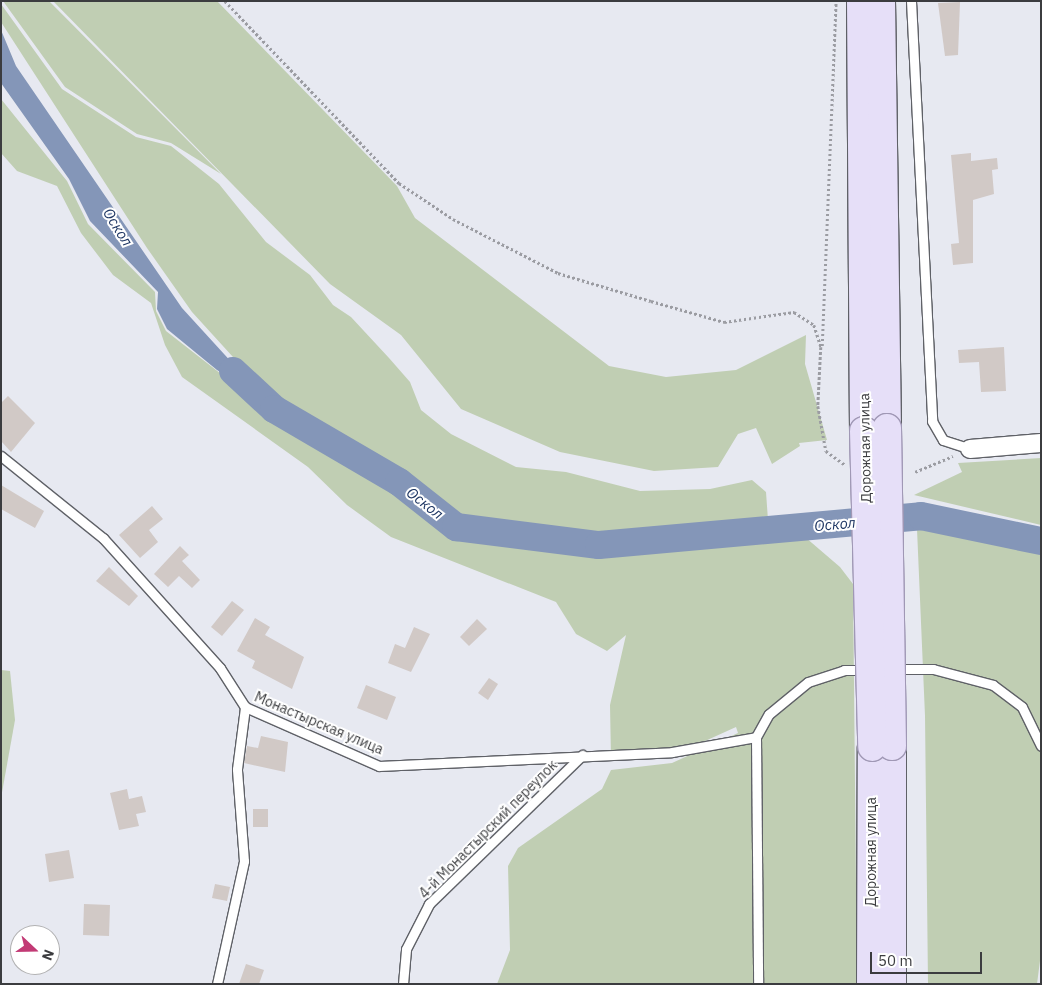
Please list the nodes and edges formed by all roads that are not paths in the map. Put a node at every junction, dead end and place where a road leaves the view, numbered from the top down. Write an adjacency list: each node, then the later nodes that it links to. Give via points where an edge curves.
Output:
1 (861, 1): 4 (main road, Дорожная улица)
2 (881, 1): 4 (main road, Дорожная улица)
3 (911, 1): 6 (lane, via 931,412 943,440)
4 (876, 429): 10 (main road, Дорожная улица, bridge)
5 (1041, 443): 6 (street)
6 (970, 449)
7 (1, 456): 8 (lane, Монастырская улица, via 103,538 220,668)
8 (245, 707): 12 (lane, Монастырская улица, via 379,766); 13 (lane, via 237,769 244,861)
9 (756, 737): 11 (lane, via 770,714 808,682 844,670 932,669 993,685 1022,707); 12 (lane, Монастырская улица, via 672,752); 15 (lane)
10 (882, 746): 16 (main road, Дорожная улица); 17 (main road, Дорожная улица)
11 (1041, 746)
12 (582, 755): 14 (lane, 4-й Монастырский переулок, via 428,904 406,949)
13 (217, 984)
14 (403, 984)
15 (758, 984)
16 (871, 984)
17 (892, 984)

